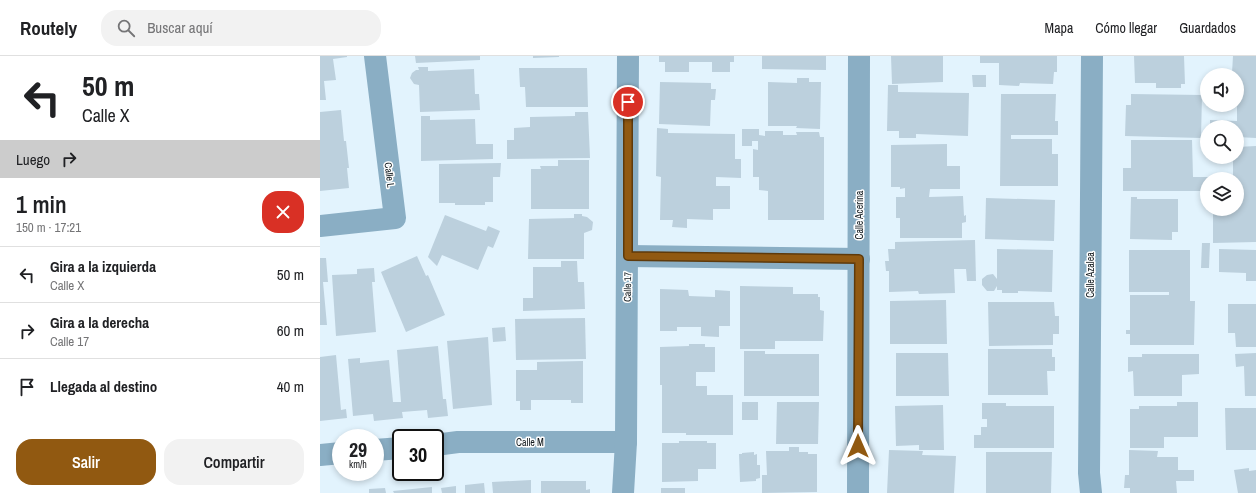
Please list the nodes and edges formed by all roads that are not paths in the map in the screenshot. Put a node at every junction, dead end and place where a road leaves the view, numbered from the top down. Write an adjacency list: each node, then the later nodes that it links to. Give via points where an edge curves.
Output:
1 (375, 56): 5 (street, Calle L, via 395,218)
2 (628, 56): 6 (street, Calle 17)
3 (859, 56): 7 (street, Calle Acerina)
4 (1092, 56): 14 (street, Calle Azalea, via 1089,473)
5 (320, 226)
6 (628, 256): 7 (street); 8 (street, Calle 17)
7 (859, 259): 13 (street, Calle Acerina)
8 (626, 442): 9 (street, Calle M); 12 (street, Calle 17)
9 (444, 444)
10 (332, 454): 11 (street)
11 (320, 455)
12 (623, 493)
13 (858, 493)
14 (1091, 493)

